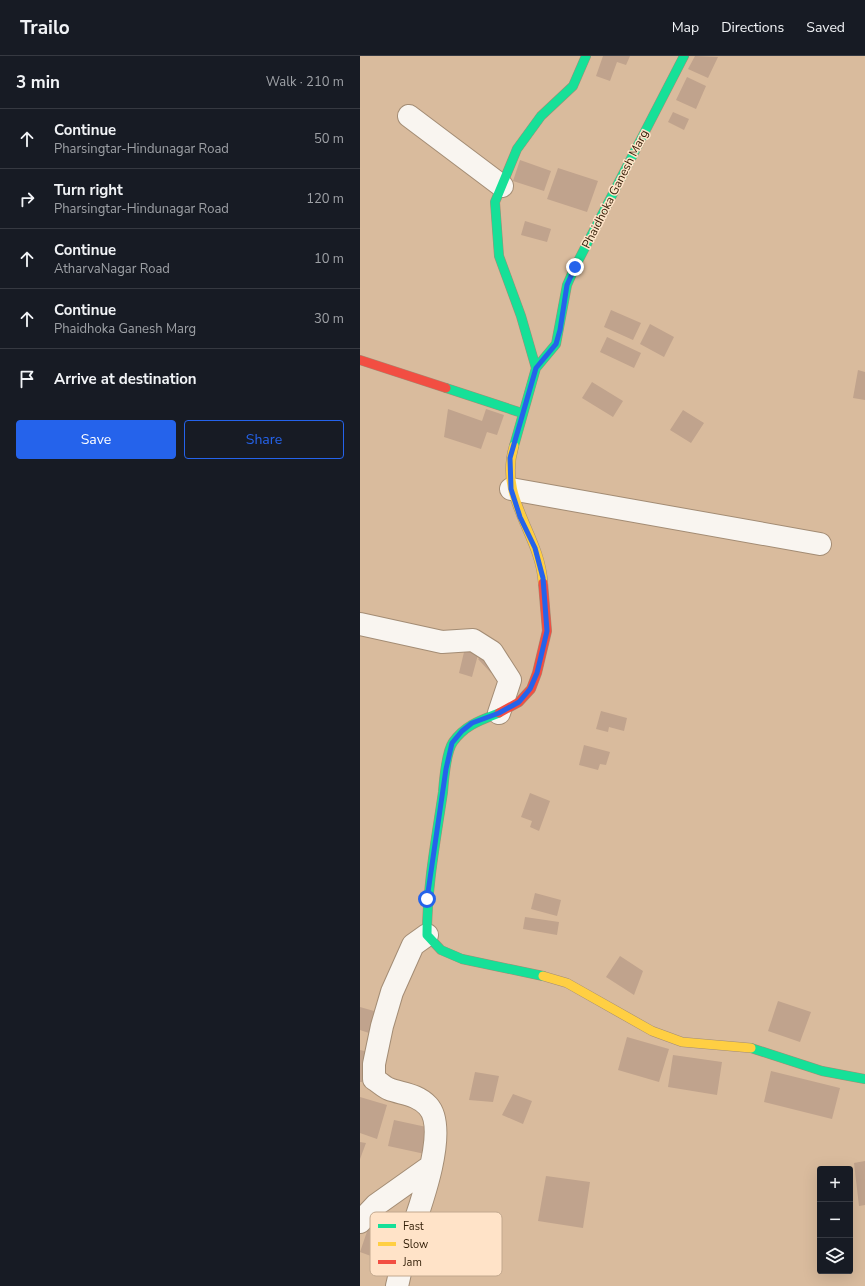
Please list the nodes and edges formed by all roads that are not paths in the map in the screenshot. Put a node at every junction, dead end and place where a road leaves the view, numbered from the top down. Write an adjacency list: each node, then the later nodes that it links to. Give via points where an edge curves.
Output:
1 (586, 56): 4 (street, via 573,86 542,116 517,148)
2 (684, 56): 6 (street, Phaidhoka Ganesh Marg, via 575,267 567,285 556,344)
3 (409, 116): 4 (street)
4 (502, 186): 6 (street, via 495,202 499,256 521,316)
5 (360, 360): 7 (street)
6 (536, 368): 7 (street)
7 (522, 413): 8 (street, via 510,458)
8 (511, 489): 9 (street); 11 (street, via 520,517 535,548 543,578 547,631 537,673 530,689 519,702)
9 (820, 544)
10 (360, 624): 11 (street, via 442,642 473,640 492,652 510,680)
11 (499, 713): 12 (street, via 472,723 452,743 427,899)
12 (427, 935): 13 (street, via 441,950 462,959 535,973 566,983 652,1031 682,1042 754,1048 822,1071); 14 (street, via 413,945 392,992 374,1064 374,1079 388,1089 412,1095 428,1106 435,1124)
13 (865, 1078)
14 (431, 1166): 15 (street); 16 (street, via 376,1205)
15 (419, 1212)
16 (360, 1222)
17 (399, 1276): 18 (street)
18 (397, 1286)

